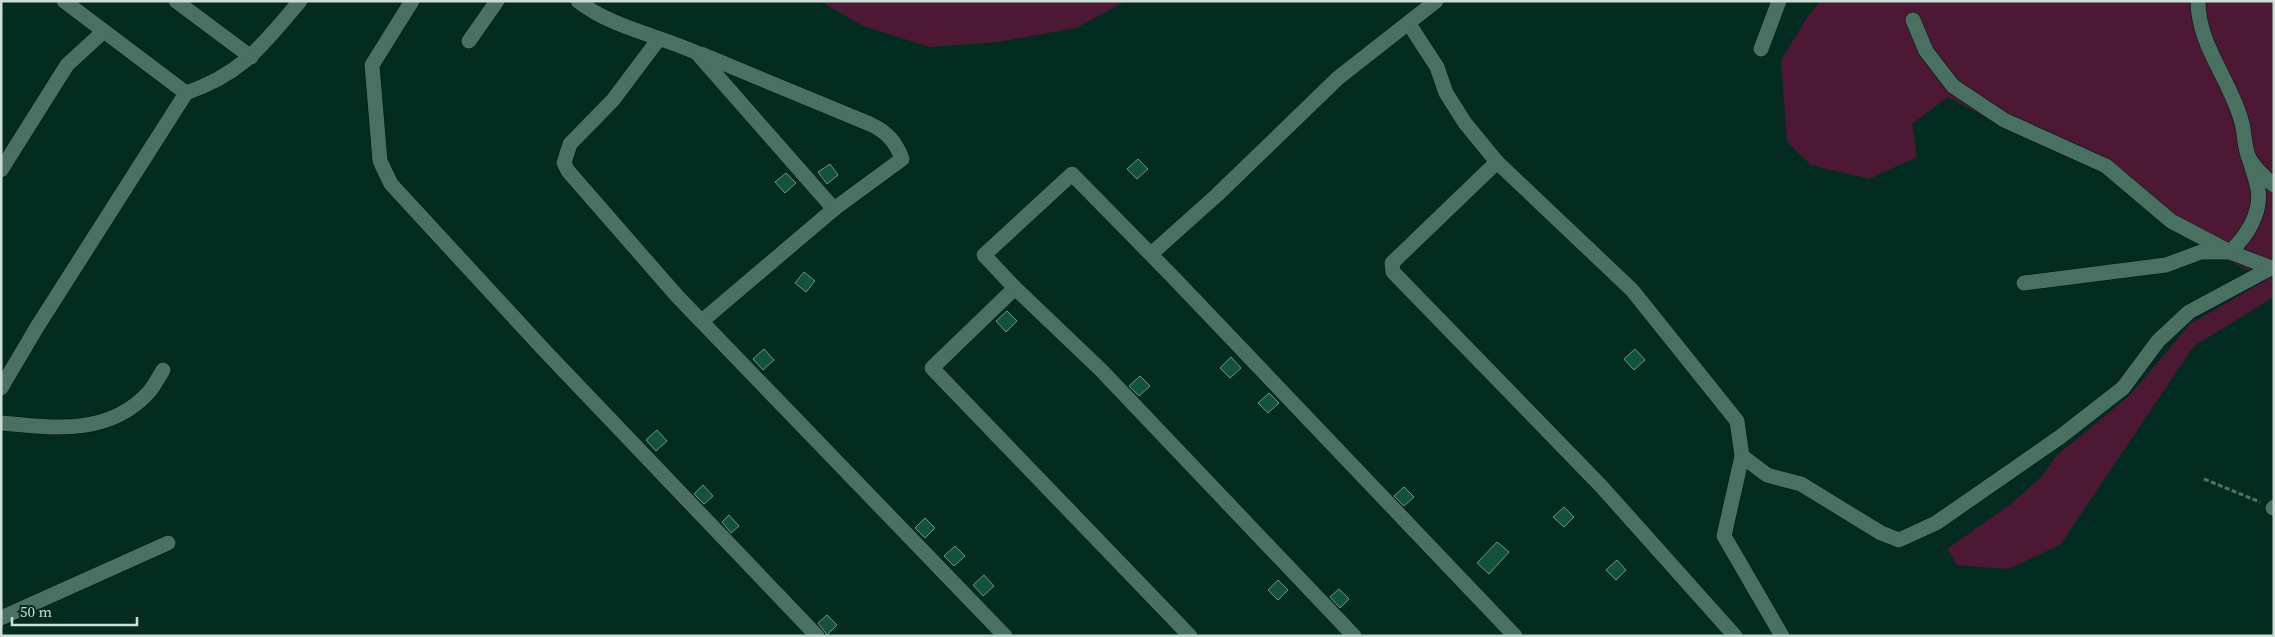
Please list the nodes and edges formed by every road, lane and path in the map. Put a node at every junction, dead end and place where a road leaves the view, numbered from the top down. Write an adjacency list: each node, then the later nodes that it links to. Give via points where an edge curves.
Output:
1 (64, 1): 12 (lane)
2 (176, 1): 17 (lane)
3 (300, 1): 17 (lane)
4 (412, 1): 38 (lane, via 372,65 377,146 391,184 545,351)
5 (497, 1): 14 (lane)
6 (578, 1): 13 (lane, via 606,18)
7 (1436, 1): 11 (lane)
8 (1779, 1): 15 (lane)
9 (2198, 1): 19 (lane, via 2208,50 2233,96)
10 (1913, 20): 24 (lane, via 1926,51 1953,86 2004,120 2106,166 2171,221)
11 (1409, 24): 20 (lane, via 1437,67 1446,93 1465,123); 25 (lane, via 1338,78)
12 (104, 31): 18 (lane); 21 (lane, via 67,65)
13 (658, 40): 16 (lane); 29 (lane, via 613,100 570,144 564,164)
14 (469, 41)
15 (1761, 49)
16 (697, 53): 23 (lane); 23 (lane, via 870,124 881,129 895,143 902,160)
17 (251, 57): 18 (lane, via 231,73)
18 (186, 93): 31 (lane)
19 (2249, 158): 22 (lane); 24 (lane, via 2258,191 2254,217 2243,239)
20 (1497, 162): 33 (lane, via 1632,290 1654,316 1737,421); 43 (lane, via 1392,263 1393,272 1601,486)
21 (1, 170)
22 (2274, 185)
23 (834, 209): 29 (lane)
24 (2230, 252): 26 (lane); 27 (lane, via 2202,252 2166,265)
25 (1151, 254): 28 (lane, via 1072,174 984,255); 42 (lane)
26 (2272, 268): 33 (lane, via 2189,312 2158,342 2123,388 2060,437 1936,523 1899,540 1801,484 1767,475)
27 (2024, 284)
28 (1014, 288): 40 (lane, via 932,368); 41 (lane, via 1101,370)
29 (702, 321): 39 (lane)
30 (163, 370): 32 (lane, via 149,392 134,404 115,417 92,426 44,427)
31 (1, 388)
32 (1, 423)
33 (1742, 456): 44 (lane, via 1724,536)
34 (2204, 479): 35 (path)
35 (2273, 508)
36 (168, 543): 37 (lane)
37 (1, 618)
38 (818, 636)
39 (1005, 636)
40 (1190, 636)
41 (1354, 636)
42 (1515, 636)
43 (1734, 636)
44 (1782, 636)

